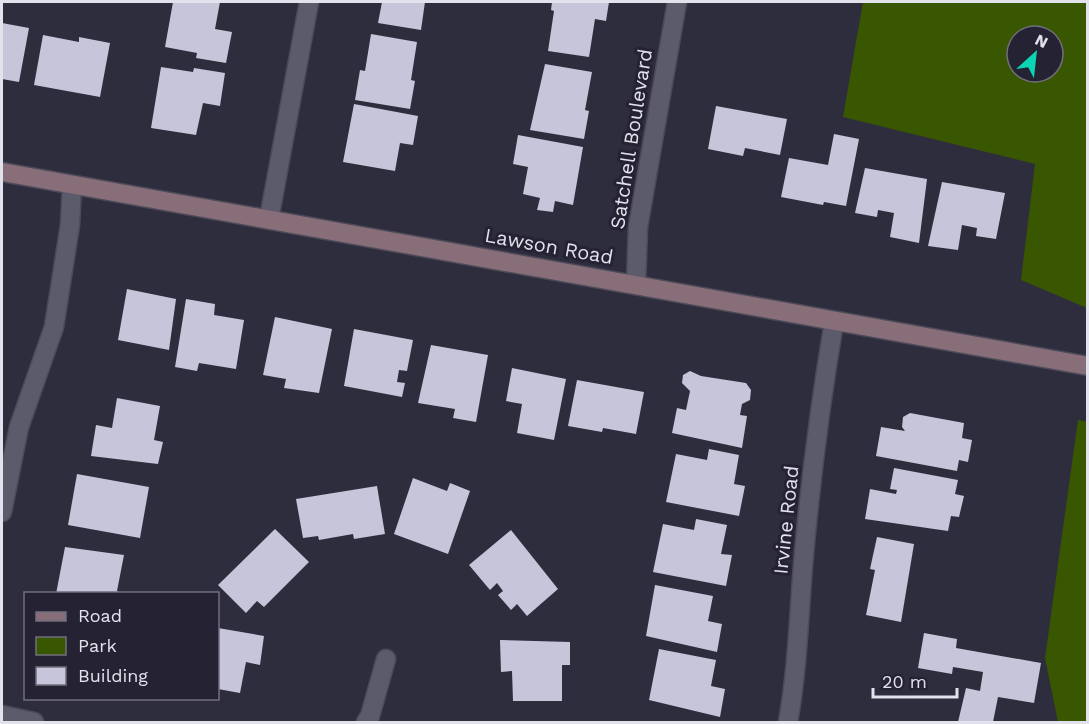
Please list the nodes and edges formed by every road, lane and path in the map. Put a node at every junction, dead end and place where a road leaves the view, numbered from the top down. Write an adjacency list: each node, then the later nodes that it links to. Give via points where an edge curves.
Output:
1 (309, 2): 5 (street)
2 (677, 2): 6 (street, Satchell Boulevard, via 638,227)
3 (2, 172): 4 (street, Lawson Road)
4 (72, 185): 5 (street, Lawson Road); 9 (street, via 70,225 54,327 19,427)
5 (269, 219): 6 (street, Lawson Road)
6 (636, 285): 7 (street, Lawson Road)
7 (834, 322): 8 (street, Lawson Road); 14 (street, Irvine Road, via 817,432 795,686)
8 (1088, 366)
9 (2, 512)
10 (386, 659): 13 (street)
11 (2, 715): 12 (street)
12 (34, 723)
13 (366, 723)
14 (788, 723)

